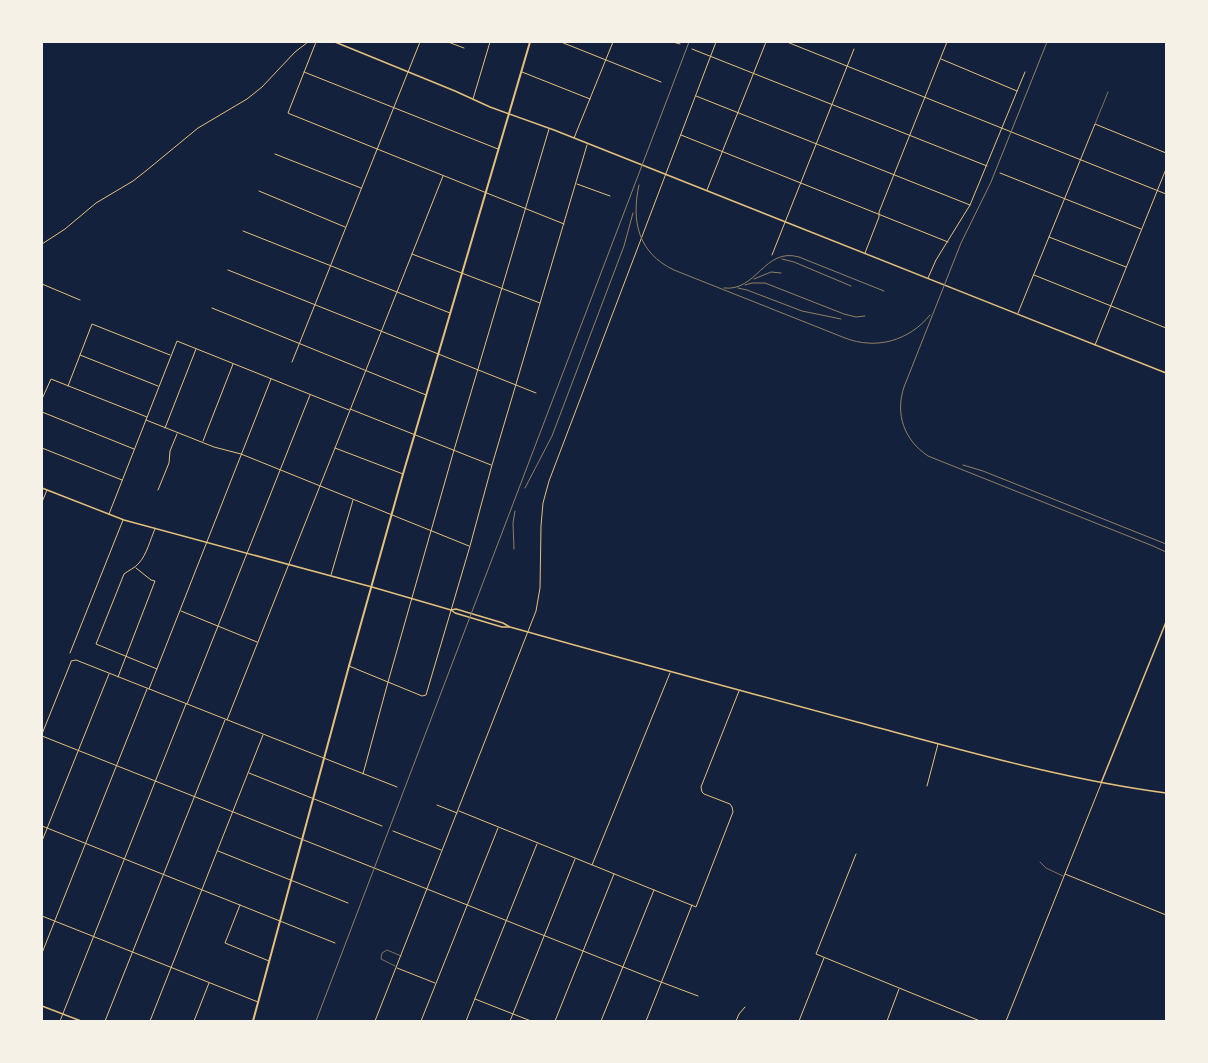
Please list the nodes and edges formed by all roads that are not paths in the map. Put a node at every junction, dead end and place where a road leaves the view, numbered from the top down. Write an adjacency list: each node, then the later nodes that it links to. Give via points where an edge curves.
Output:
1 (308, 42): 79 (street, via 247,99 198,128 147,170 96,203)
2 (316, 42): 23 (street)
3 (335, 42): 24 (main road)
4 (420, 42): 24 (street)
5 (448, 42): 16 (street)
6 (490, 42): 33 (street)
7 (530, 42): 25 (main road)
8 (561, 42): 21 (street)
9 (613, 42): 21 (street)
10 (673, 42): 15 (street)
11 (716, 42): 19 (street)
12 (766, 42): 27 (street)
13 (787, 42): 22 (street)
14 (947, 42): 20 (street)
15 (680, 44)
16 (464, 48)
17 (692, 49): 19 (street)
18 (854, 49): 22 (street)
19 (711, 57): 27 (street); 31 (street)
20 (940, 58): 29 (street); 32 (street)
21 (605, 60): 28 (street); 34 (street)
22 (848, 66): 32 (street); 35 (street)
23 (304, 72): 36 (street); 47 (street, via 288,113)
24 (408, 72): 33 (main road); 36 (street)
25 (522, 72): 34 (street); 38 (main road)
26 (1025, 72): 29 (street)
27 (753, 74): 35 (street); 37 (street)
28 (661, 82)
29 (1018, 91): 41 (street)
30 (1108, 92): 39 (lane)
31 (696, 96): 37 (street); 42 (street)
32 (925, 97): 41 (street); 43 (street)
33 (474, 99): 38 (main road)
34 (590, 99): 44 (street)
35 (832, 106): 43 (street); 46 (street)
36 (394, 108): 47 (street); 48 (street)
37 (738, 113): 46 (street); 49 (street)
38 (509, 114): 40 (main road); 48 (main road)
39 (1095, 124): 50 (street); 52 (street)
40 (549, 128): 44 (main road); 70 (street)
41 (1002, 128): 52 (street); 53 (street)
42 (681, 135): 49 (street); 56 (street)
43 (909, 136): 53 (street); 57 (street)
44 (574, 138): 45 (main road)
45 (588, 143): 56 (main road); 59 (street)
46 (816, 144): 57 (street); 60 (street)
47 (377, 149): 58 (street); 61 (street)
48 (498, 150): 65 (main road)
49 (723, 152): 60 (street); 64 (street)
50 (1166, 153)
51 (275, 154): 61 (street)
52 (1080, 159): 62 (street); 68 (street)
53 (987, 166): 69 (street)
54 (1166, 169): 62 (street)
55 (1000, 173): 68 (street)
56 (666, 174): 64 (main road); 161 (street, via 549,481 543,503 541,526 540,588 536,611)
57 (893, 175): 69 (street); 71 (street)
58 (443, 176): 65 (street); 80 (street)
59 (576, 183): 67 (street); 73 (street)
60 (800, 184): 71 (street); 72 (street)
61 (362, 188): 74 (street)
62 (1158, 190): 66 (street); 75 (street)
63 (259, 191): 74 (street)
64 (707, 191): 72 (main road)
65 (486, 193): 70 (street); 86 (main road)
66 (1166, 194)
67 (610, 196)
68 (1064, 198): 75 (street); 77 (street)
69 (970, 205): 78 (street)
70 (525, 208): 73 (street); 90 (street)
71 (879, 214): 78 (street); 81 (street)
72 (785, 222): 81 (main road); 82 (street)
73 (564, 224): 93 (street)
74 (346, 227): 83 (street)
75 (1142, 230): 84 (street)
76 (243, 231): 83 (street)
77 (1049, 236): 84 (street); 87 (street)
78 (948, 242): 88 (street)
79 (42, 244)
80 (412, 253): 86 (street); 91 (street)
81 (865, 254): 88 (main road)
82 (772, 255)
83 (331, 266): 91 (street); 94 (street)
84 (1127, 268): 95 (street)
85 (228, 270): 94 (street)
86 (462, 273): 90 (street); 97 (main road)
87 (1033, 275): 95 (street); 98 (street)
88 (928, 279): 98 (main road)
89 (42, 284): 92 (street)
90 (502, 289): 93 (street); 109 (street)
91 (397, 292): 97 (street); 100 (street)
92 (80, 300)
93 (540, 304): 113 (street)
94 (315, 305): 100 (street); 101 (street)
95 (1111, 306): 99 (street); 102 (street)
96 (212, 308): 101 (street)
97 (450, 313): 104 (main road)
98 (1018, 314): 102 (main road)
99 (1166, 328)
100 (381, 331): 104 (street); 110 (street)
101 (300, 344): 107 (street); 110 (street)
102 (1095, 345): 111 (main road)
103 (196, 348): 106 (street, via 176,340); 108 (street); 124 (street)
104 (439, 354): 109 (street); 118 (main road)
105 (80, 355): 106 (street, via 92,324); 114 (street); 115 (street)
106 (171, 355): 115 (street)
107 (292, 362)
108 (233, 363): 112 (street); 127 (street)
109 (478, 369): 113 (street); 131 (street)
110 (365, 370): 118 (street); 120 (street)
111 (1166, 374)
112 (271, 379): 117 (street); 132 (street)
113 (516, 384): 116 (street); 133 (street)
114 (68, 386): 119 (street, via 51,379); 122 (street)
115 (159, 386): 122 (street)
116 (536, 393)
117 (310, 394): 120 (street); 134 (street)
118 (427, 395): 126 (main road)
119 (42, 399)
120 (350, 410): 126 (street); 129 (street)
121 (42, 412): 130 (street)
122 (147, 417): 123 (street)
123 (146, 420): 124 (street); 130 (street)
124 (165, 428): 125 (street)
125 (178, 433): 127 (street); 140 (street)
126 (415, 435): 131 (street); 135 (main road)
127 (203, 442): 132 (street)
128 (42, 448): 136 (street)
129 (334, 448): 135 (street); 137 (street)
130 (134, 449): 136 (street)
131 (454, 450): 133 (street); 147 (street)
132 (241, 454): 134 (street); 148 (street)
133 (492, 465): 149 (street)
134 (280, 470): 137 (street); 150 (street)
135 (403, 474): 144 (main road)
136 (122, 480): 143 (street)
137 (320, 486): 141 (street); 151 (street)
138 (42, 488): 139 (main road)
139 (47, 490): 142 (street); 143 (main road)
140 (158, 490)
141 (353, 499): 144 (street); 153 (street)
142 (42, 502)
143 (109, 514): 145 (main road)
144 (392, 515): 147 (street); 154 (main road)
145 (124, 520): 146 (main road); 163 (street)
146 (155, 528): 148 (main road); 152 (street, via 143,556)
147 (431, 530): 149 (street); 155 (street)
148 (207, 542): 150 (main road); 157 (street)
149 (470, 546): 156 (street)
150 (247, 553): 151 (main road); 159 (street)
151 (288, 565): 153 (main road); 162 (street)
152 (135, 567): 164 (street, via 150,580 155,581); 164 (street, via 124,574 96,644)
153 (331, 576): 154 (main road)
154 (372, 587): 155 (main road); 165 (main road)
155 (412, 598): 156 (main road); 170 (street)
156 (451, 610): 160 (main road, via 502,627); 160 (main road, via 456,609); 170 (street, via 426,695 422,696)
157 (180, 611): 159 (street); 166 (street)
158 (1166, 622): 184 (main road)
159 (219, 626): 162 (street); 173 (street)
160 (510, 627): 161 (main road)
161 (528, 632): 167 (main road); 192 (street)
162 (257, 642): 174 (street)
163 (70, 654)
164 (126, 657): 166 (street); 169 (street)
165 (349, 666): 170 (street); 179 (main road)
166 (157, 669): 171 (street)
167 (670, 672): 172 (main road); 208 (street)
168 (109, 673): 169 (street); 176 (street, via 76,660 71,661); 178 (street)
169 (118, 677): 171 (street)
170 (388, 682): 182 (street)
171 (148, 689): 173 (street); 180 (street)
172 (739, 691): 177 (main road); 219 (street, via 701,787 704,794 730,804 733,812 696,907)
173 (187, 704): 174 (street); 183 (street)
174 (226, 719): 175 (street); 188 (street)
175 (264, 734): 179 (street); 181 (street)
176 (42, 735): 178 (street)
177 (938, 744): 184 (main road); 185 (street)
178 (78, 750): 180 (street); 195 (street)
179 (324, 758): 182 (street); 189 (main road)
180 (117, 766): 183 (street); 201 (street)
181 (248, 773): 189 (street); 191 (street)
182 (363, 774): 186 (street)
183 (155, 781): 188 (street); 205 (street)
184 (1101, 783): 187 (main road); 211 (street)
185 (927, 786)
186 (397, 787)
187 (1166, 793)
188 (194, 796): 191 (street); 209 (street)
189 (313, 798): 194 (street); 198 (main road)
190 (437, 805): 192 (street)
191 (233, 812): 198 (street); 202 (street)
192 (458, 812): 196 (street); 203 (street)
193 (42, 826): 195 (street)
194 (382, 826)
195 (47, 828): 199 (street); 201 (street)
196 (498, 828): 200 (street); 220 (street)
197 (393, 831): 203 (street)
198 (302, 839): 213 (main road); 215 (street)
199 (42, 841)
200 (537, 843): 206 (street); 225 (street)
201 (86, 844): 205 (street); 224 (street)
202 (218, 850): 213 (street); 214 (street)
203 (442, 850): 215 (street)
204 (856, 854): 233 (street, via 816,954)
205 (125, 859): 209 (street); 226 (street)
206 (575, 859): 208 (street); 227 (street)
207 (1040, 862): 212 (lane)
208 (592, 865): 210 (street)
209 (163, 874): 214 (street); 229 (street)
210 (614, 874): 216 (street); 230 (street)
211 (1065, 874): 212 (street); 221 (street)
212 (1064, 877): 267 (street)
213 (291, 880): 217 (street); 223 (main road)
214 (202, 890): 218 (street); 235 (street)
215 (427, 890): 220 (street); 232 (street)
216 (654, 890): 219 (street); 237 (street)
217 (348, 903)
218 (240, 905): 223 (street); 234 (street, via 225,944)
219 (692, 905): 239 (street)
220 (467, 906): 225 (street); 240 (street)
221 (1166, 915)
222 (42, 916): 224 (street)
223 (280, 920): 228 (street); 234 (main road)
224 (55, 921): 226 (street); 231 (street)
225 (506, 921): 227 (street); 243 (street)
226 (94, 936): 229 (street); 247 (street)
227 (544, 936): 230 (street); 248 (street)
228 (335, 943)
229 (132, 951): 235 (street); 251 (street)
230 (583, 951): 237 (street); 260 (street)
231 (42, 953)
232 (401, 956): 236 (street); 236 (lane, via 387,950 382,953 381,959)
233 (825, 958): 241 (street); 264 (street)
234 (269, 961): 244 (main road)
235 (171, 967): 238 (street); 252 (street)
236 (397, 967): 240 (street); 255 (street)
237 (623, 967): 239 (street); 261 (street)
238 (209, 982): 244 (street); 253 (street)
239 (661, 982): 242 (street); 262 (street)
240 (436, 983): 256 (street)
241 (900, 988): 265 (street); 266 (street)
242 (698, 996)
243 (475, 999): 248 (street); 257 (street)
244 (258, 1002): 254 (main road)
245 (42, 1006): 247 (main road)
246 (745, 1007): 263 (street)
247 (62, 1014): 249 (street); 250 (main road)
248 (513, 1014): 258 (street); 259 (street)
249 (60, 1021)
250 (81, 1021)
251 (105, 1021)
252 (150, 1021)
253 (194, 1021)
254 (253, 1021)
255 (375, 1021)
256 (421, 1021)
257 (466, 1021)
258 (510, 1021)
259 (531, 1021)
260 (555, 1021)
261 (601, 1021)
262 (646, 1021)
263 (736, 1021)
264 (800, 1021)
265 (887, 1021)
266 (980, 1021)
267 (1006, 1021)

